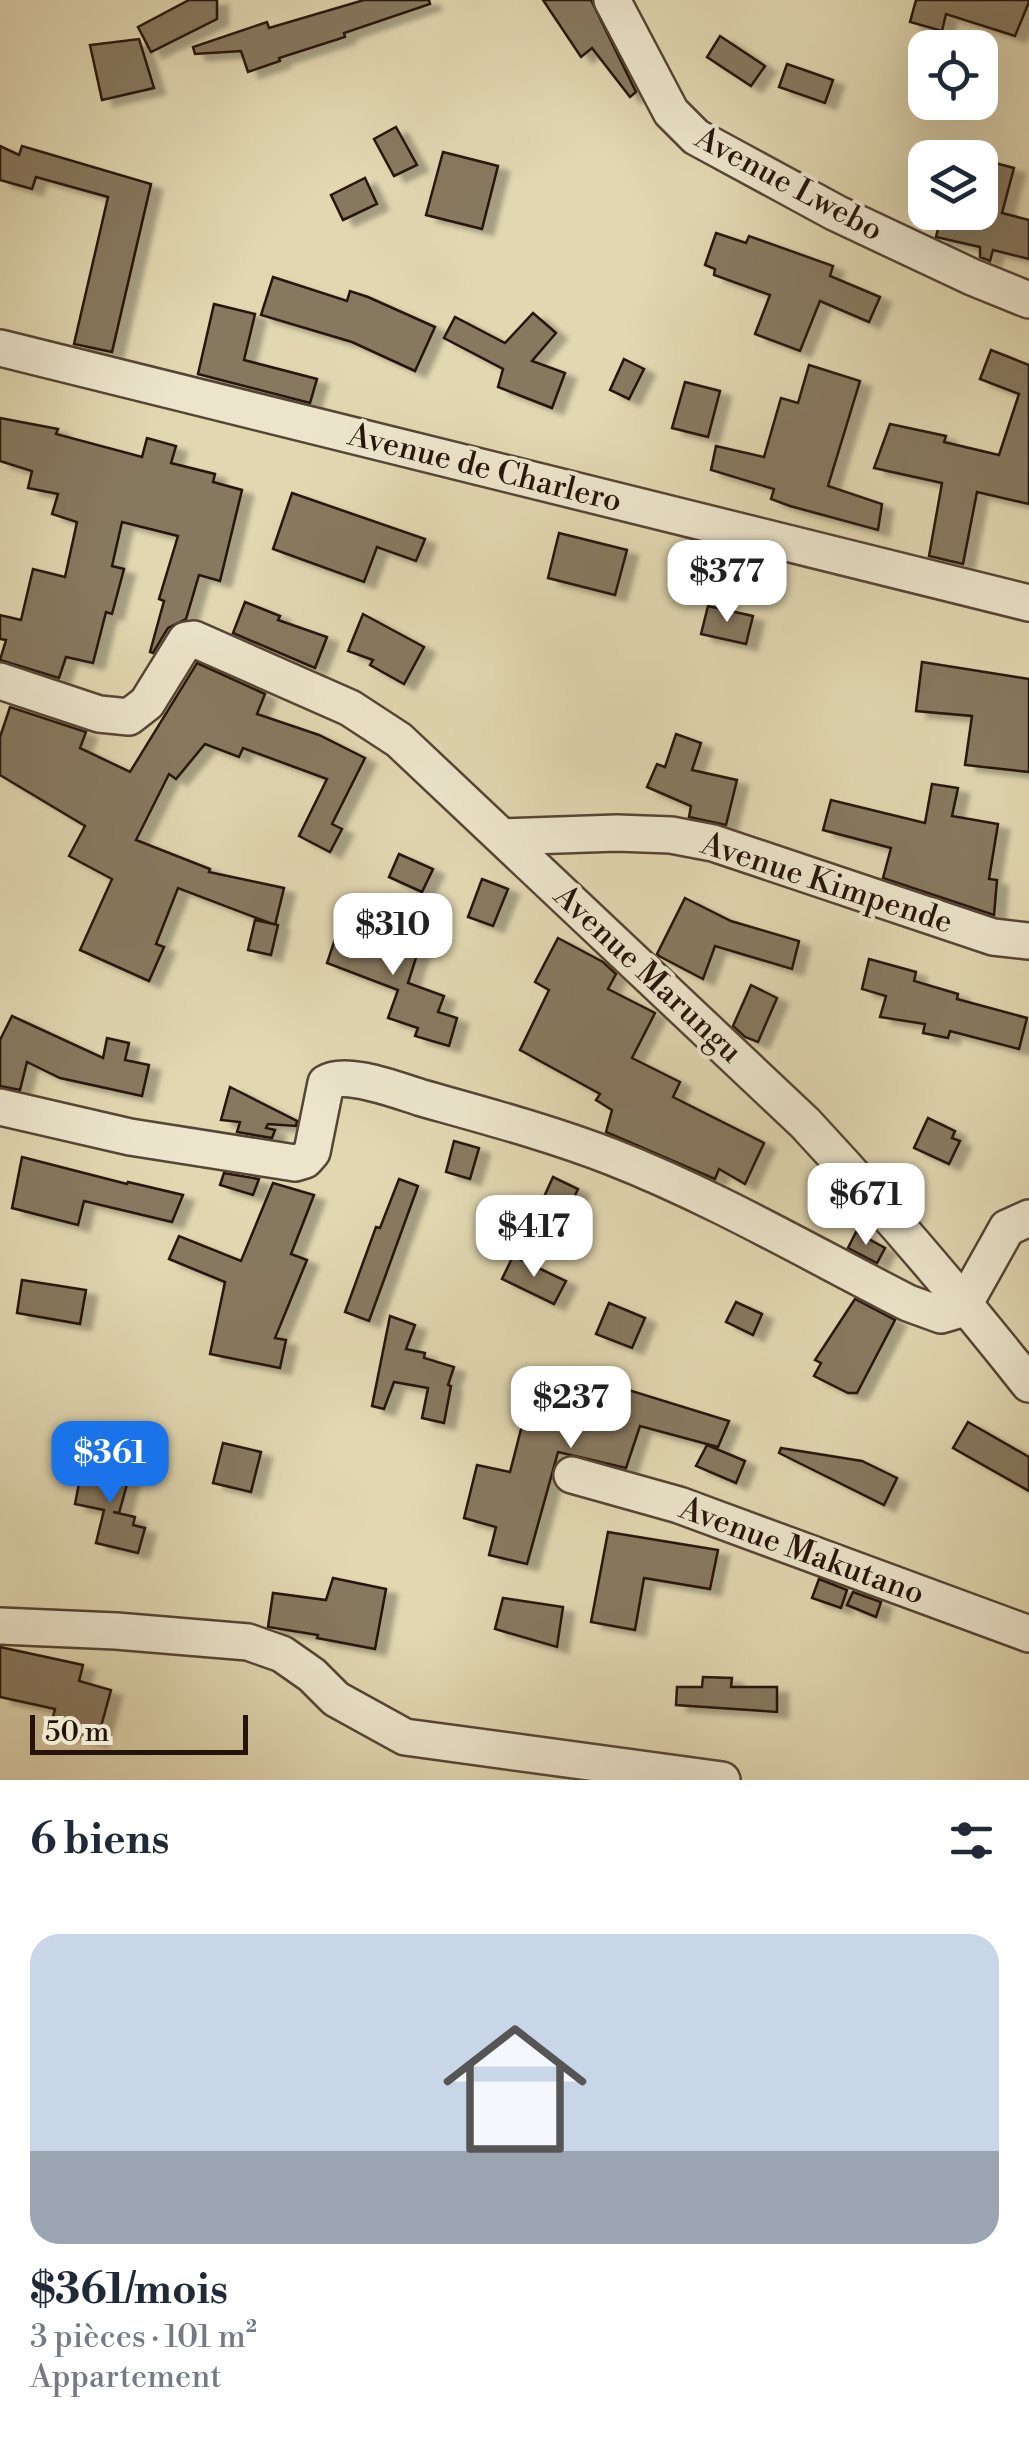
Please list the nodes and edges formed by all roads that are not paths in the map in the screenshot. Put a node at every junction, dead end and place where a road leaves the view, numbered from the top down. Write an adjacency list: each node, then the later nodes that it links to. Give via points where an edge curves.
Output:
1 (612, 0): 2 (street, Avenue Lwebo, via 671,112 696,137 836,213)
2 (1029, 300)
3 (0, 348): 4 (street, Avenue de Charlero)
4 (1029, 603)
5 (0, 681): 6 (street, Avenue Marungu, via 129,718 147,704 186,640 194,639 363,716 429,765)
6 (504, 837): 7 (street, Avenue Kimpende, via 618,833 714,843 993,937); 10 (street, Avenue Marungu, via 804,1123)
7 (1029, 941)
8 (0, 1107): 10 (street, via 130,1137 295,1163 312,1152 326,1084 343,1078 612,1157 931,1312 949,1314)
9 (1029, 1218): 10 (street, via 1007,1228)
10 (966, 1303): 11 (street, Avenue Marungu)
11 (1029, 1384)
12 (572, 1475): 14 (street, Avenue Makutano, via 679,1505)
13 (0, 1626): 15 (street, via 248,1642 282,1654 336,1700 405,1736)
14 (1029, 1634)
15 (722, 1780)

